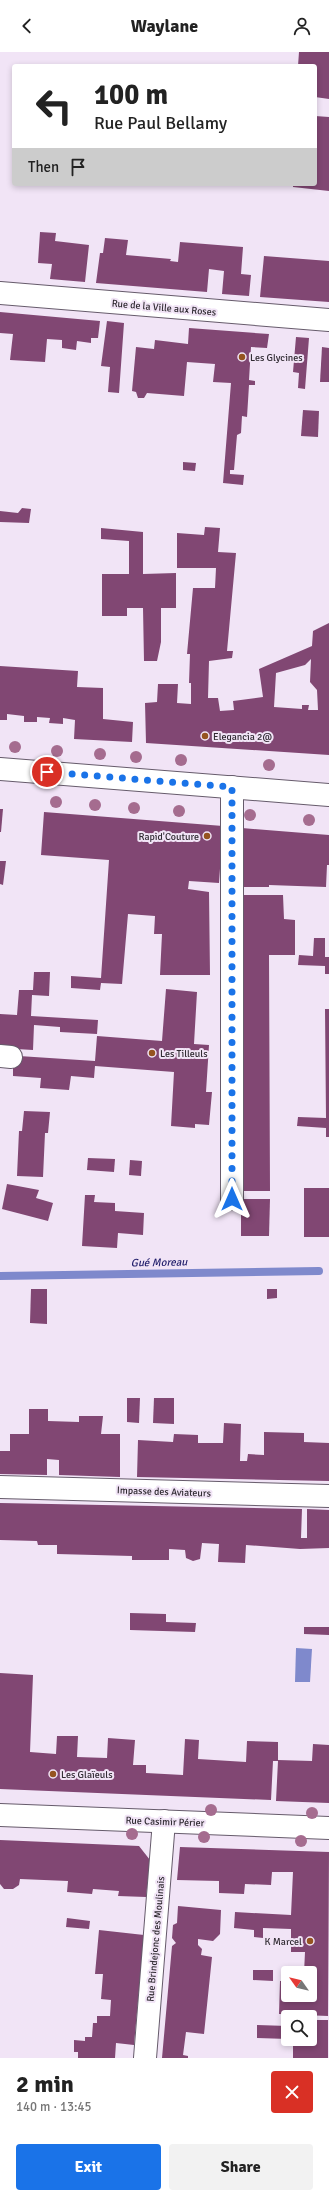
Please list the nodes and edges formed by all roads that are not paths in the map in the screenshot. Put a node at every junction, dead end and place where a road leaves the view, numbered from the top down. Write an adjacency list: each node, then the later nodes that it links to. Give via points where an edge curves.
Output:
1 (0, 293): 2 (street, Rue de la Ville aux Roses)
2 (329, 320)
3 (0, 769): 4 (street)
4 (232, 787): 5 (street); 6 (street)
5 (329, 796)
6 (232, 1199)
7 (0, 1487): 8 (street, Impasse des Aviateurs)
8 (329, 1496)
9 (0, 1815): 10 (street, Rue Casimir Périer)
10 (164, 1821): 11 (street, Rue Casimir Périer); 12 (street, Rue Brindejonc des Moulinais)
11 (329, 1828)
12 (144, 2058)

